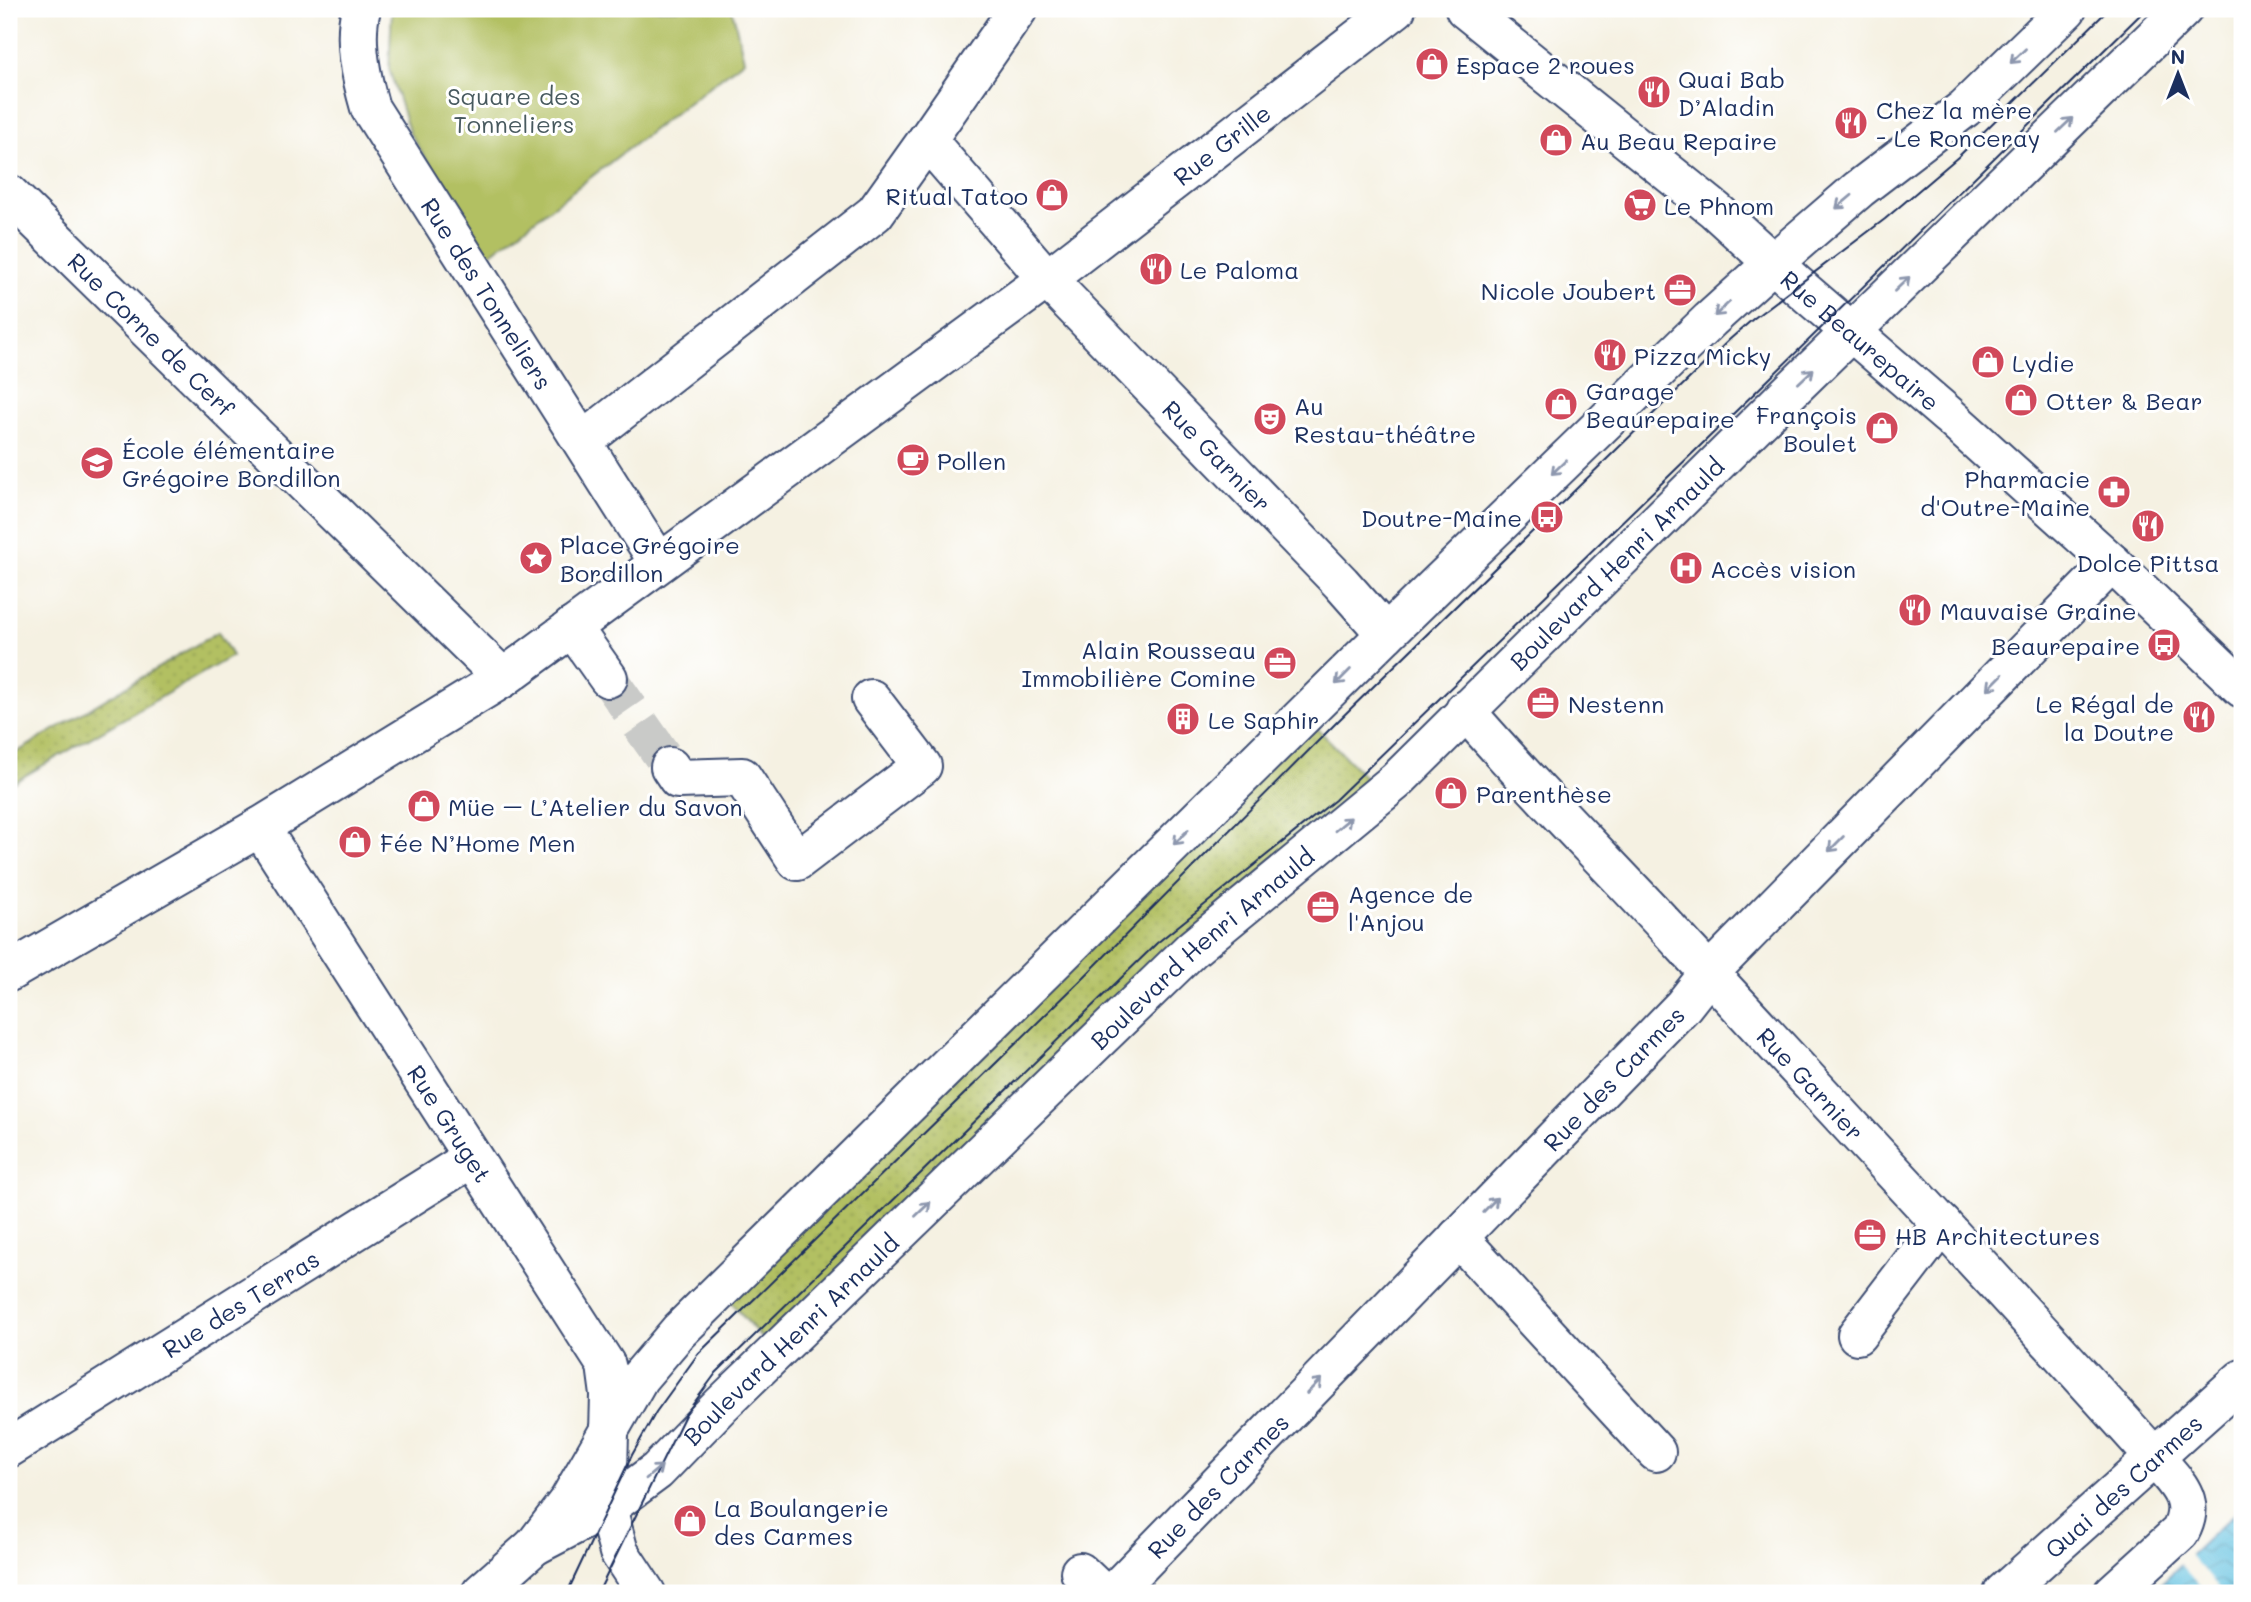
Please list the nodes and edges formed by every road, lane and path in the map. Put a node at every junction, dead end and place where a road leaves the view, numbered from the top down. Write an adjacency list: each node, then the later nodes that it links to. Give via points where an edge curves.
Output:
1 (361, 9): 12 (street, Rue des Tonneliers, via 359,50 370,108)
2 (1018, 9): 7 (street)
3 (1396, 9): 10 (street, Rue Grille)
4 (1465, 9): 9 (street, Rue Beaurepaire, via 1687,186)
5 (2067, 9): 9 (street, Boulevard Henri Arnauld, one-way to 9, via 1965,108)
6 (2183, 9): 11 (street, Boulevard Henri Arnauld, one-way to 6)
7 (927, 140): 10 (street); 12 (street, via 875,213)
8 (9, 194): 17 (street, Rue Corne de Cerf)
9 (1773, 263): 11 (street, Rue Beaurepaire); 16 (street, Boulevard Henri Arnauld, one-way to 16)
10 (1047, 279): 13 (street); 16 (street, Rue Garnier)
11 (1853, 332): 14 (street, Rue Beaurepaire); 21 (street, Boulevard Henri Arnauld, one-way to 11)
12 (583, 441): 13 (street, Rue des Tonneliers)
13 (659, 563): 15 (street)
14 (2112, 563): 19 (street, Rue Beaurepaire); 25 (street, Rue des Carmes, one-way to 25)
15 (572, 627): 17 (street); 18 (street)
16 (1386, 634): 31 (street, Boulevard Henri Arnauld, one-way to 31, via 679,1331 639,1378)
17 (503, 678): 23 (street)
18 (608, 678)
19 (2242, 688)
20 (871, 699): 22 (street, via 922,766 797,861 742,777 678,779)
21 (1465, 710): 25 (street, Rue Garnier); 35 (street, Boulevard Henri Arnauld, one-way to 21, via 657,1471 1192,949 1396,781)
22 (670, 766)
23 (260, 827): 24 (street); 26 (street, Rue Gruget)
24 (9, 972)
25 (1709, 973): 27 (street, Rue Garnier); 28 (street, Rue des Carmes, one-way to 25, via 1683,1006)
26 (472, 1158): 31 (street, Rue Gruget, via 606,1365); 32 (street, Rue des Terras)
27 (1942, 1224): 29 (street); 34 (street, Rue Garnier)
28 (1458, 1237): 33 (street); 39 (street, Rue des Carmes, one-way to 28)
29 (1857, 1335)
30 (2242, 1379): 34 (street, Quai des Carmes)
31 (610, 1430): 35 (street); 36 (street, Boulevard Henri Arnauld, via 569,1500)
32 (9, 1448)
33 (1656, 1452)
34 (2155, 1458): 40 (street, Quai des Carmes); 41 (street, Rue Garnier, via 2186,1496 2187,1520 2180,1532)
35 (607, 1508): 36 (street, Boulevard Henri Arnauld); 37 (street, via 619,1552)
36 (534, 1546): 38 (street, Boulevard Henri Arnauld)
37 (638, 1582)
38 (481, 1593)
39 (1113, 1593)
40 (2003, 1593)
41 (2113, 1593)

